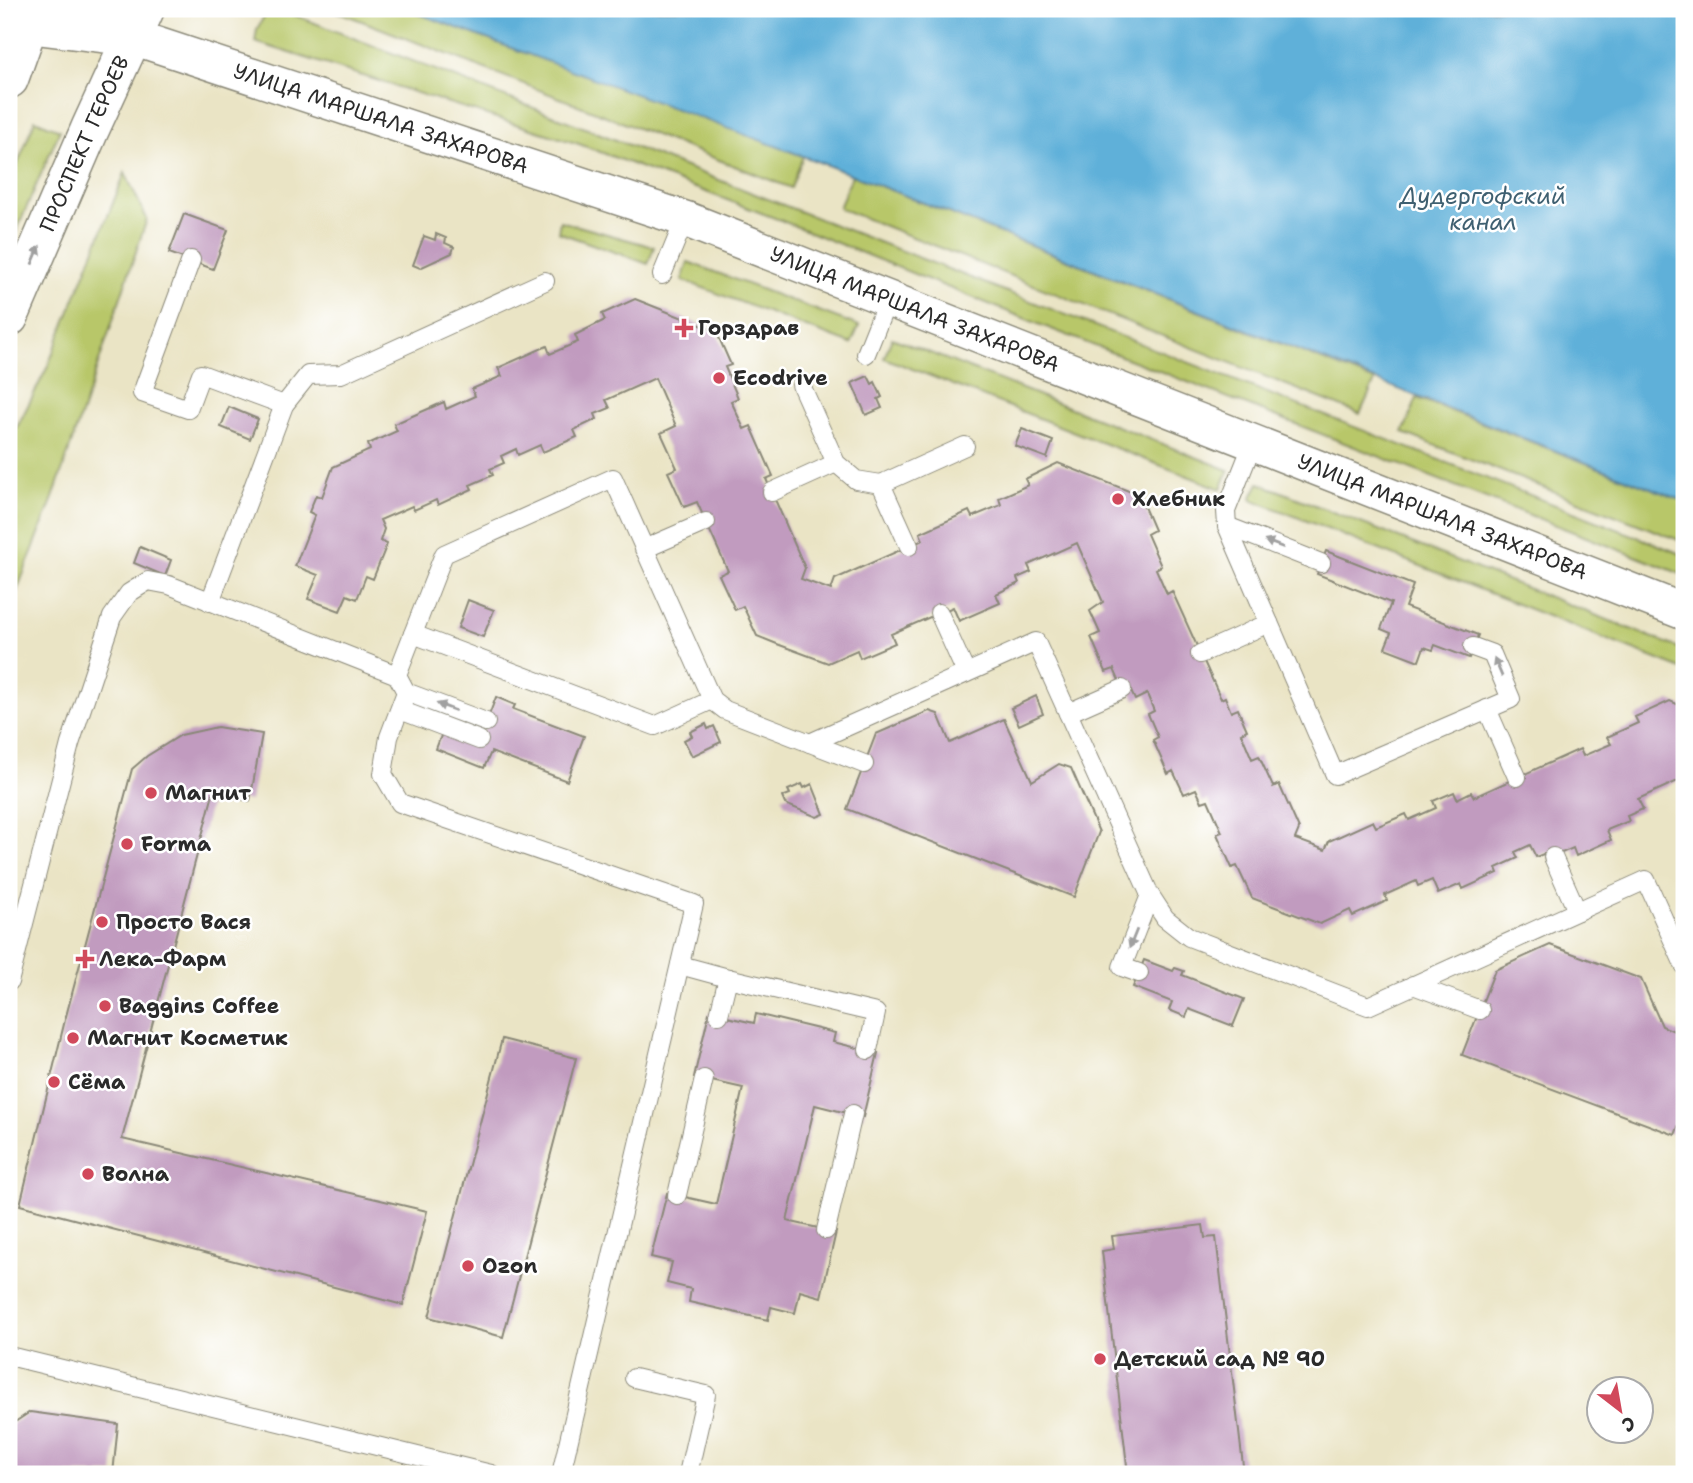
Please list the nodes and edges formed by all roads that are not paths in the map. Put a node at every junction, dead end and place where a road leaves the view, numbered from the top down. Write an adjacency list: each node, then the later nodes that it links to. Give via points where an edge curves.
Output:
1 (88, 9): 3 (street, УЛИЦА МАРШАЛА ЗАХАРОВА)
2 (24, 16): 3 (street, УЛИЦА МАРШАЛА ЗАХАРОВА); 4 (street)
3 (139, 23): 5 (street, УЛИЦА МАРШАЛА ЗАХАРОВА); 10 (street, ПРОСПЕКТ ГЕРОЕВ, one-way to 3)
4 (9, 79)
5 (685, 219): 7 (lane); 9 (street, УЛИЦА МАРШАЛА ЗАХАРОВА)
6 (191, 260): 13 (lane, via 142,393 188,410 201,374)
7 (662, 275)
8 (545, 281): 13 (lane, via 341,374 308,375)
9 (888, 299): 11 (lane); 14 (street, УЛИЦА МАРШАЛА ЗАХАРОВА)
10 (9, 317)
11 (866, 354)
12 (801, 385): 16 (lane)
13 (284, 405): 24 (lane)
14 (1253, 443): 20 (lane, via 1226,511); 25 (street, УЛИЦА МАРШАЛА ЗАХАРОВА)
15 (965, 446): 17 (lane)
16 (836, 463): 17 (lane, via 856,480); 18 (lane)
17 (881, 484): 21 (lane)
18 (772, 492)
19 (706, 522): 22 (lane)
20 (1227, 526): 23 (lane, one-way to 20); 27 (lane)
21 (909, 546)
22 (644, 549): 28 (lane, via 613,478 444,554); 35 (lane)
23 (1321, 563)
24 (210, 601): 32 (lane); 51 (lane, via 148,581 128,593 112,617 70,744)
25 (1684, 612)
26 (939, 613): 31 (lane)
27 (1269, 623): 30 (lane); 36 (lane, via 1335,775)
28 (413, 634): 32 (lane); 35 (lane, via 654,726)
29 (1473, 647): 36 (lane, one-way to 29, via 1511,699 1492,654)
30 (1200, 654)
31 (966, 673): 38 (lane, via 1037,642); 41 (lane)
32 (397, 676): 34 (lane)
33 (1122, 689): 38 (lane)
34 (406, 692): 37 (lane); 39 (lane, one-way to 34)
35 (712, 700): 41 (lane, via 725,710)
36 (1487, 709): 43 (lane)
37 (400, 710): 40 (lane); 48 (lane, via 389,737 383,774 400,803 694,904)
38 (1068, 713): 45 (lane)
39 (486, 722)
40 (479, 740)
41 (810, 743): 42 (lane)
42 (864, 764)
43 (1517, 777)
44 (1553, 857): 46 (lane)
45 (1150, 895): 49 (lane, one-way to 49, via 1122,967); 52 (lane, via 1165,918 1189,937 1368,1006)
46 (1577, 911): 47 (lane, via 1646,880); 52 (lane)
47 (1682, 956)
48 (680, 965): 50 (lane); 63 (lane)
49 (1139, 973)
50 (728, 978): 54 (lane); 55 (lane, via 876,1013)
51 (9, 982)
52 (1413, 985): 53 (lane)
53 (1480, 1010)
54 (719, 1015)
55 (868, 1050)
56 (704, 1079): 58 (lane)
57 (853, 1114): 59 (lane)
58 (677, 1195)
59 (825, 1230)
60 (9, 1356): 62 (lane)
61 (634, 1378): 64 (lane, via 706,1395)
62 (491, 1474)
63 (561, 1474)
64 (688, 1474)

